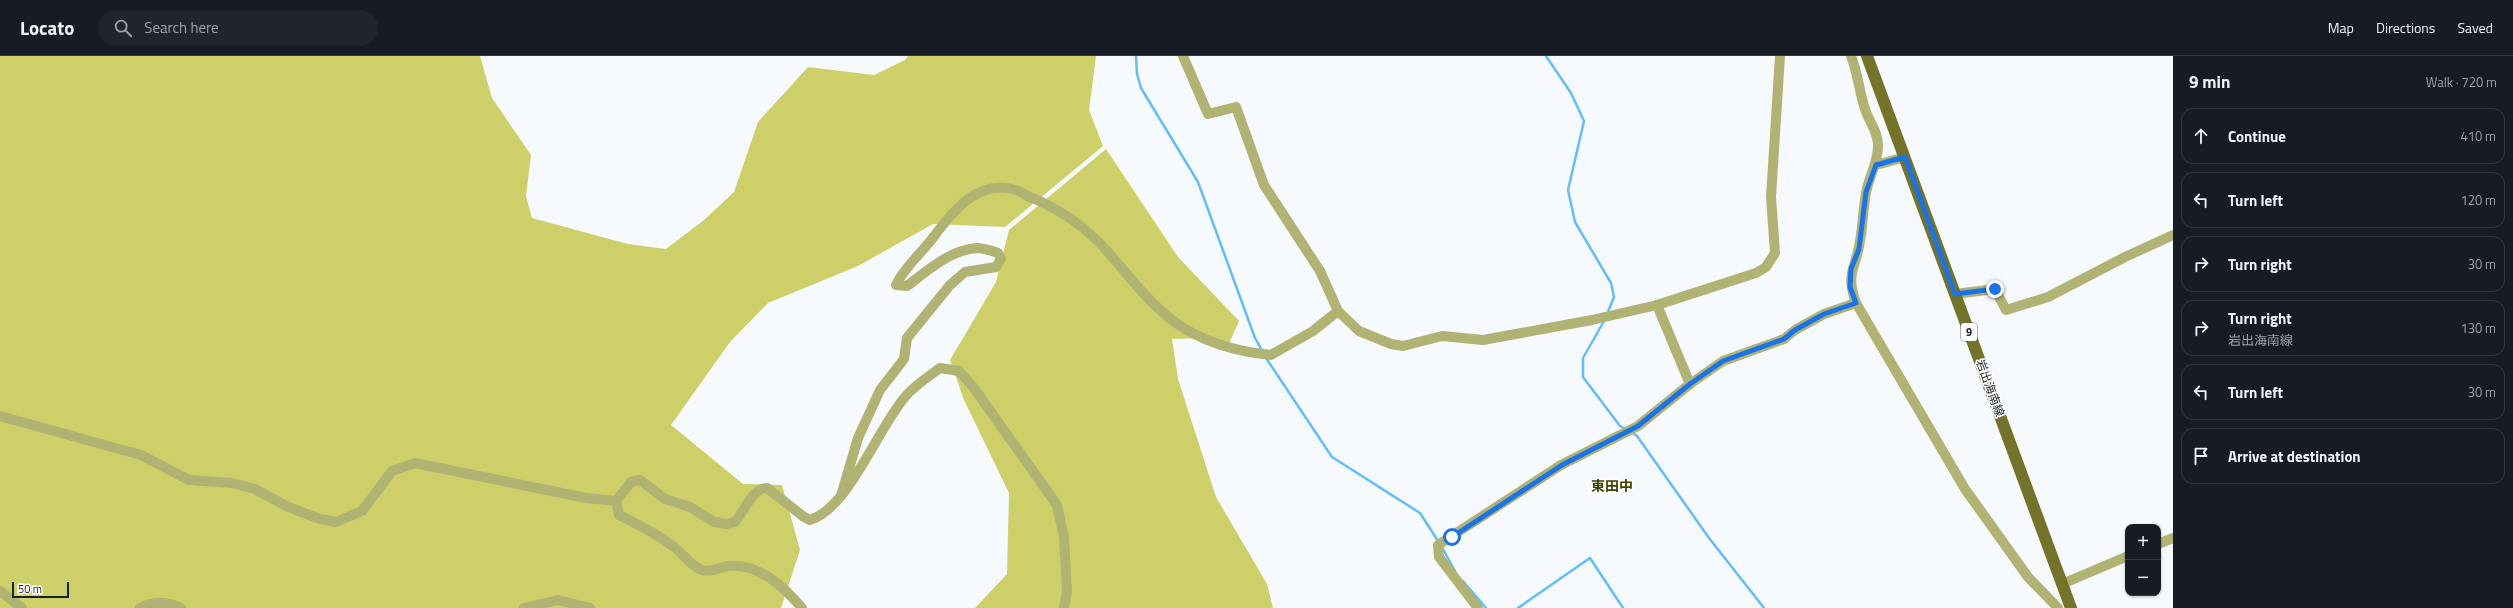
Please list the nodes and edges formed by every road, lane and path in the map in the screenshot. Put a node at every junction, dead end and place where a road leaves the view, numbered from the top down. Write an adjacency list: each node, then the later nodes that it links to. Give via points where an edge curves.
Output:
1 (1183, 56): 11 (street, via 1208,114 1236,107 1264,185 1320,271)
2 (1780, 56): 10 (street, via 1771,197 1775,253 1766,267 1756,273)
3 (1850, 56): 6 (street, via 1861,86 1865,109 1875,128 1878,145)
4 (1867, 56): 5 (main road, 岩出海南線 / 9)
5 (1905, 157): 6 (street); 8 (main road, 岩出海南線 / 9)
6 (1876, 165): 9 (street, via 1866,192 1859,249 1851,269 1850,287)
7 (2173, 235): 8 (street, via 2048,298 2006,310 1995,289)
8 (1955, 294): 19 (main road, 岩出海南線 / 9)
9 (1856, 303): 12 (street, via 1824,314 1784,339 1723,361); 29 (street, via 1926,426 1987,522 2028,577)
10 (1657, 305): 11 (street, via 1483,340 1442,336 1403,346 1359,331); 12 (street)
11 (1338, 311): 14 (street, via 1313,331 1271,354 1219,344 1193,334 1173,321 1142,293 1106,249 1059,210 1015,190 987,189 971,196 954,210 920,255 900,276 896,285 907,286 935,265 957,253 978,248 998,253 1001,259 996,267 965,272 950,285 907,338 904,359 880,390 858,438)
12 (1690, 384): 28 (street, via 1638,426 1562,465 1438,545 1439,557)
13 (0, 416): 15 (street, via 141,455 189,480 232,483 255,489 286,506 320,519 336,522 362,511 392,472 415,463 586,498)
14 (842, 496): 15 (street, via 827,512 810,520 767,488 761,488 755,492 735,522 726,524 714,522 690,507 665,499 640,480 631,482); 27 (street, via 905,397 940,368 959,371 974,388 1057,505 1064,537 1067,591)
15 (616, 501): 26 (street, via 619,515 658,535 679,550 694,567 704,571 730,566 753,570 784,587)
16 (2173, 538): 17 (street)
17 (2161, 543)
18 (2125, 557): 19 (street)
19 (2062, 584): 30 (main road, 岩出海南線 / 9)
20 (0, 591): 21 (street)
21 (22, 608)
22 (140, 608): 23 (street, via 158,602 168,602)
23 (181, 608)
24 (524, 608): 25 (street, via 558,600)
25 (590, 608)
26 (802, 608)
27 (1064, 608)
28 (1478, 608)
29 (2058, 608)
30 (2071, 608)

